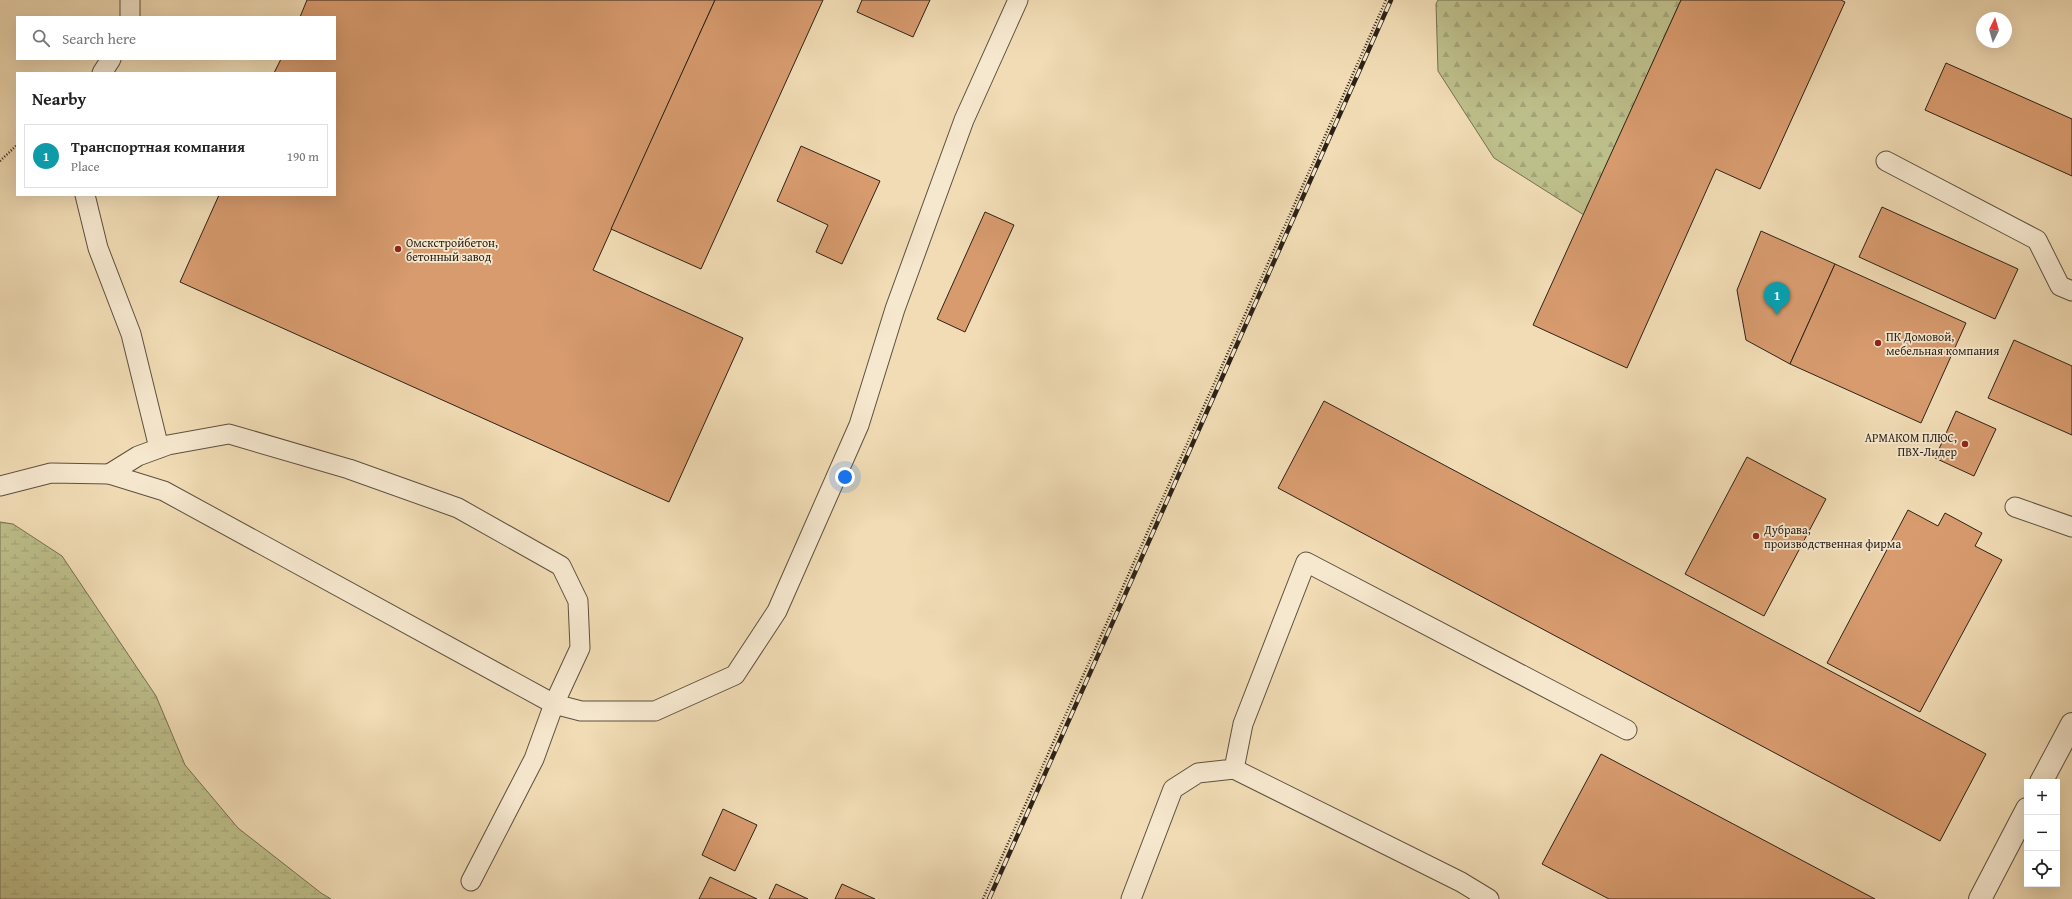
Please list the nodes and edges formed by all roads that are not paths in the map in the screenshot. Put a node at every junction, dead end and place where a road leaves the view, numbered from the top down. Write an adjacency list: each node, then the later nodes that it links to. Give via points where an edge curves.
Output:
1 (130, 0): 3 (lane)
2 (1018, 0): 14 (lane, via 964,120 895,309 859,425 773,617 735,674 655,711 581,711)
3 (130, 16)
4 (110, 60): 5 (lane)
5 (103, 72)
6 (1886, 161): 8 (lane, via 2037,240 2060,286)
7 (85, 196): 9 (lane, via 98,248 131,334)
8 (2072, 291)
9 (159, 448): 10 (lane, via 138,456); 14 (lane, via 229,434 350,469 458,508 561,566 578,601 580,648)
10 (109, 474): 11 (lane, via 51,473); 14 (lane, via 164,491)
11 (0, 486)
12 (2015, 507): 13 (lane)
13 (2072, 527)
14 (554, 704): 20 (lane, via 534,759)
15 (2072, 724): 18 (street)
16 (1627, 730): 17 (lane, via 1306,562 1243,724)
17 (1234, 769): 21 (lane, via 1198,773 1173,789); 22 (lane, via 1461,882)
18 (2043, 779)
19 (2024, 815): 23 (street)
20 (471, 881)
21 (1131, 899)
22 (1489, 899)
23 (1980, 899)

